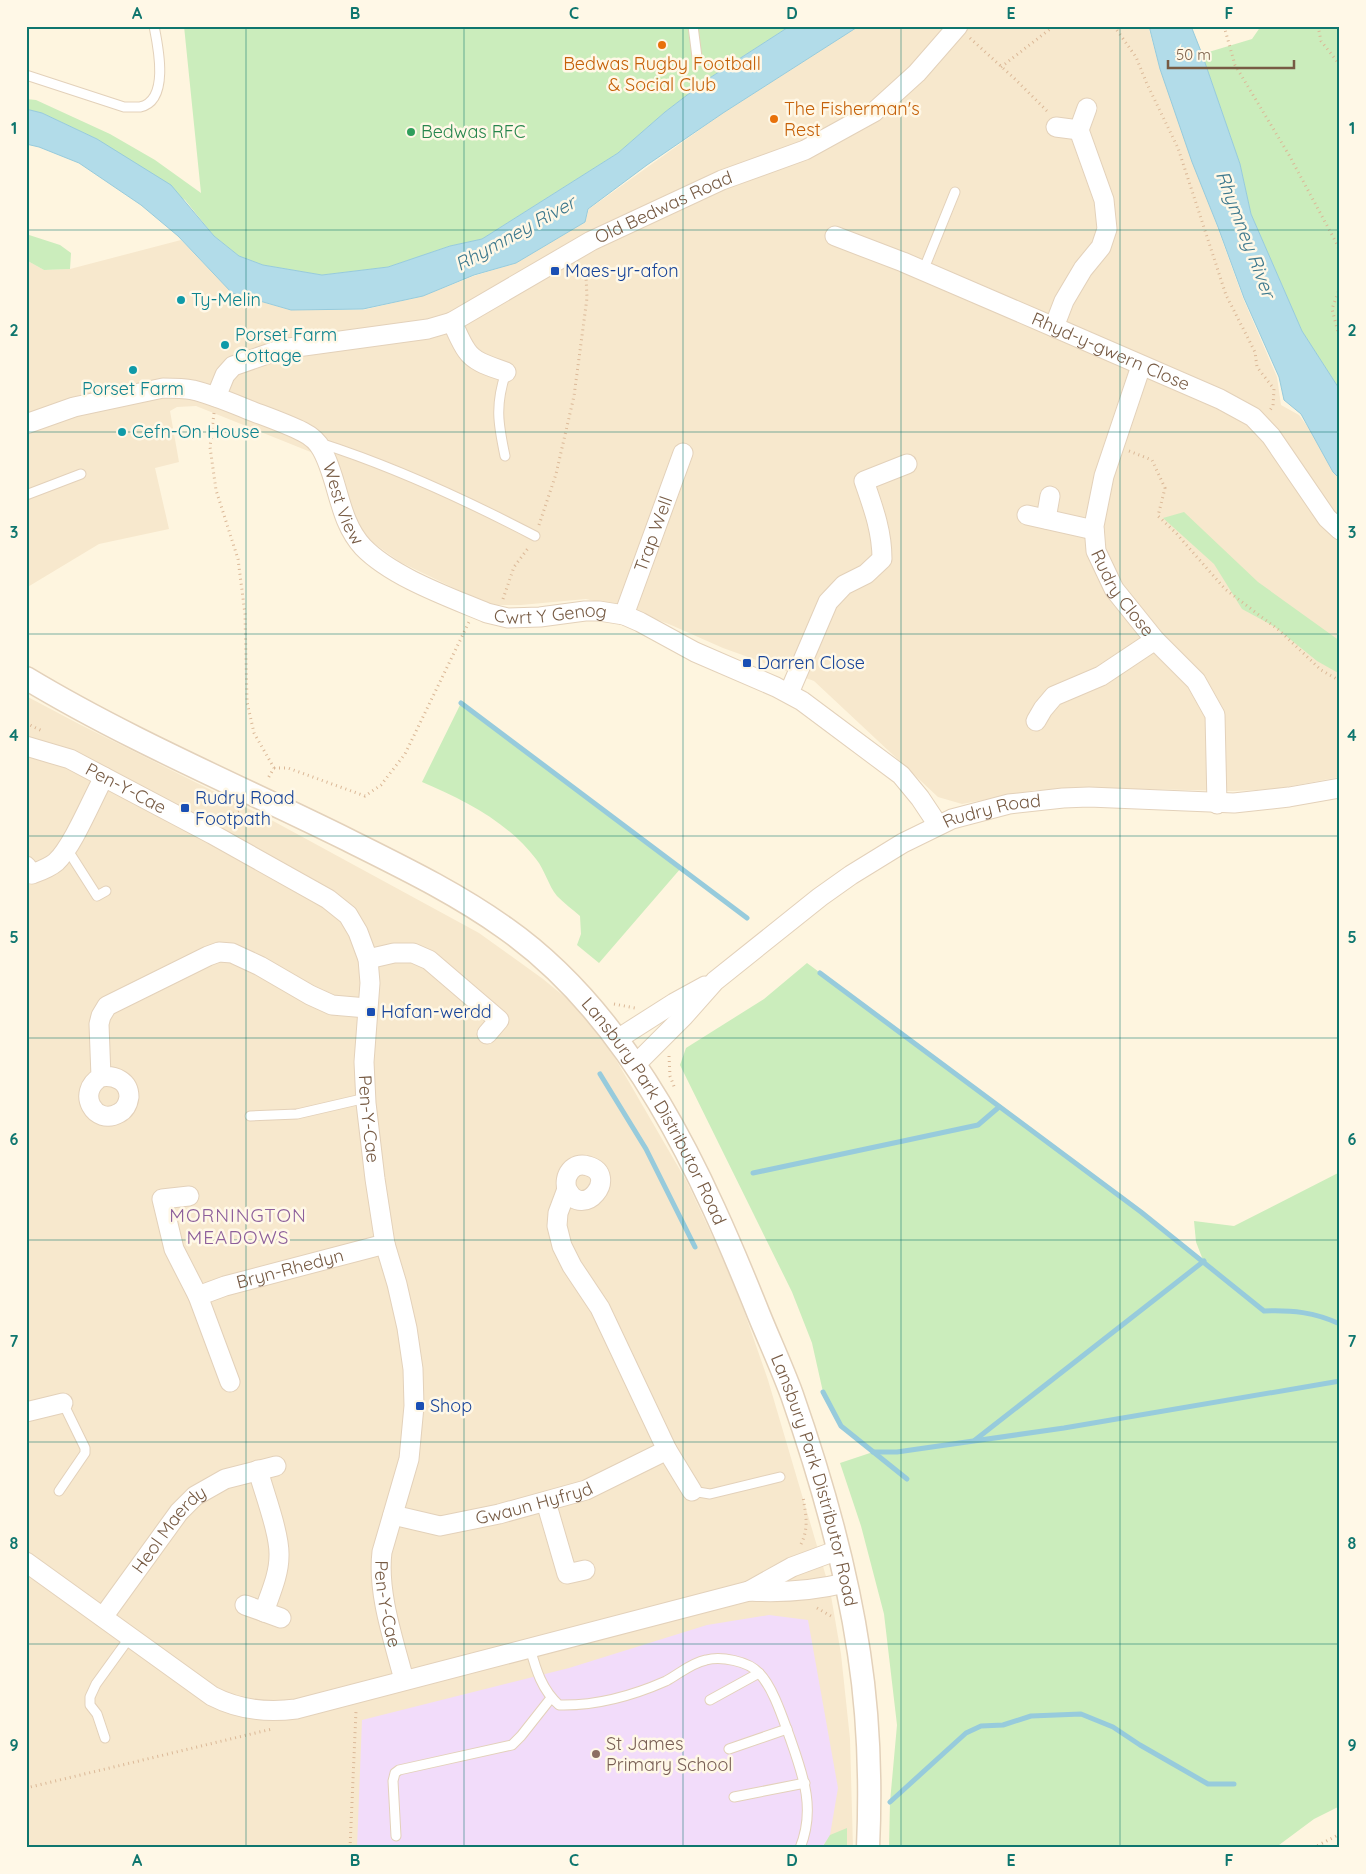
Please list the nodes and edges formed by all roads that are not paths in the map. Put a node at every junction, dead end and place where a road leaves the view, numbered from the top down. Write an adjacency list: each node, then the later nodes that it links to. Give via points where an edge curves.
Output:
1 (154, 26): 5 (lane, via 160,82 157,92 141,107 124,107)
2 (693, 26): 4 (lane)
3 (958, 27): 12 (street, Old Bedwas Road, via 917,73 874,112 804,150 722,180 591,241)
4 (697, 57)
5 (26, 75)
6 (1087, 108): 8 (street)
7 (1056, 126): 8 (street)
8 (1079, 130): 13 (street, via 1104,200 1107,229 1102,247 1083,269)
9 (955, 192): 11 (lane)
10 (835, 236): 11 (street, Rhyd-y-gwern Close)
11 (923, 271): 13 (street, Rhyd-y-gwern Close)
12 (452, 322): 15 (street, via 471,356); 16 (street, Old Bedwas Road, via 428,329 282,349 233,366 225,375)
13 (1054, 327): 14 (street, Rhyd-y-gwern Close)
14 (1141, 366): 27 (street, Rudry Close, via 1104,476); 28 (street, Rhyd-y-gwern Close, via 1220,399 1253,417 1271,436 1327,518)
15 (506, 372): 20 (lane, via 498,409)
16 (216, 397): 17 (street, West View, via 184,388 163,388); 18 (street, West View, via 304,432)
17 (28, 420)
18 (317, 443): 29 (lane, via 416,479); 30 (street, West View, via 327,461 344,514 362,546 406,577)
19 (683, 453): 31 (street, Trap Well)
20 (505, 456)
21 (907, 464): 34 (street, via 864,481 878,522 882,559 866,574 844,586 828,602)
22 (81, 474): 23 (lane)
23 (26, 495)
24 (1050, 496): 26 (street)
25 (1027, 515): 26 (street)
26 (1046, 519): 27 (street)
27 (1094, 530): 32 (street, Rudry Close, via 1096,551 1114,589)
28 (1340, 530)
29 (535, 536)
30 (475, 608): 31 (street, Cwrt Y Genog, via 508,618 585,610)
31 (624, 615): 34 (street, Rudry Road, via 695,652)
32 (1154, 640): 35 (street, via 1101,676 1054,696); 39 (street, Rudry Close, via 1196,681 1215,714)
33 (26, 678): 48 (street, Lansbury Park Distributor Road, via 140,739 443,888 508,930 567,982)
34 (789, 693): 40 (street, Rudry Road, via 900,775)
35 (1036, 721)
36 (26, 746): 37 (street, Pen-Y-Cae, via 70,759)
37 (104, 777): 41 (street); 44 (street, Pen-Y-Cae, via 335,904 348,915)
38 (1340, 788): 39 (street, Rudry Road)
39 (1217, 804): 40 (street, Rudry Road, via 1089,797 1033,800 987,809)
40 (938, 825): 45 (street, via 851,875)
41 (67, 849): 42 (street, via 52,865 32,874); 43 (lane, via 97,896)
42 (26, 866)
43 (106, 891)
44 (368, 959): 46 (street, Pen-Y-Cae); 47 (street, via 394,953 414,953 428,960 499,1020)
45 (715, 981): 48 (street); 49 (street)
46 (367, 1008): 50 (street, via 332,1005 232,953 219,952 107,1006 99,1024); 51 (street, Pen-Y-Cae)
47 (487, 1034)
48 (616, 1040): 49 (street, Lansbury Park Distributor Road)
49 (635, 1065): 66 (street, Lansbury Park Distributor Road, via 671,1122 731,1244 791,1394)
50 (102, 1077)
51 (366, 1098): 52 (lane, via 297,1114); 55 (street, Pen-Y-Cae)
52 (250, 1116)
53 (567, 1189): 60 (street, via 558,1213 557,1226 562,1246 600,1308)
54 (189, 1196): 56 (street, via 162,1199 174,1249)
55 (385, 1244): 56 (street, Bryn-Rhedyn); 65 (street, Pen-Y-Cae, via 407,1328 413,1369 410,1459)
56 (198, 1296): 57 (street)
57 (230, 1382)
58 (63, 1403): 59 (street); 62 (lane, via 85,1453)
59 (26, 1412)
60 (667, 1450): 63 (street); 64 (street, Gwaun Hyfryd, via 586,1490)
61 (780, 1477): 63 (lane, via 710,1494)
62 (59, 1491)
63 (692, 1491)
64 (546, 1502): 65 (street, Gwaun Hyfryd, via 450,1526 433,1526); 68 (street, via 567,1574)
65 (393, 1515): 76 (street, Pen-Y-Cae, via 382,1552 380,1576)
66 (838, 1550): 69 (street, Lansbury Park Distributor Road); 70 (street, via 801,1562)
67 (26, 1562): 72 (street)
68 (585, 1570)
69 (846, 1583): 70 (street, via 810,1598); 86 (street, Lansbury Park Distributor Road, via 866,1707 870,1774)
70 (749, 1591): 74 (street)
71 (246, 1605): 72 (street, Heol Maerdy, via 272,1615 279,1555 267,1468 225,1479 187,1503)
72 (102, 1617): 73 (street)
73 (130, 1637): 76 (street, via 212,1696 237,1707 280,1711 296,1709); 80 (lane, via 90,1697 90,1705 97,1714)
74 (530, 1648): 76 (street); 77 (lane, via 538,1677)
75 (760, 1673): 77 (lane, via 735,1662 707,1659 668,1680 620,1697 571,1705 559,1705); 78 (lane); 79 (lane)
76 (404, 1680)
77 (551, 1698): 84 (lane, via 512,1745 399,1770 393,1781)
78 (710, 1700)
79 (787, 1730): 81 (lane); 82 (lane)
80 (105, 1738)
81 (729, 1749)
82 (805, 1783): 83 (lane); 85 (lane, via 808,1814)
83 (734, 1797)
84 (396, 1836)
85 (800, 1848)
86 (868, 1848)

